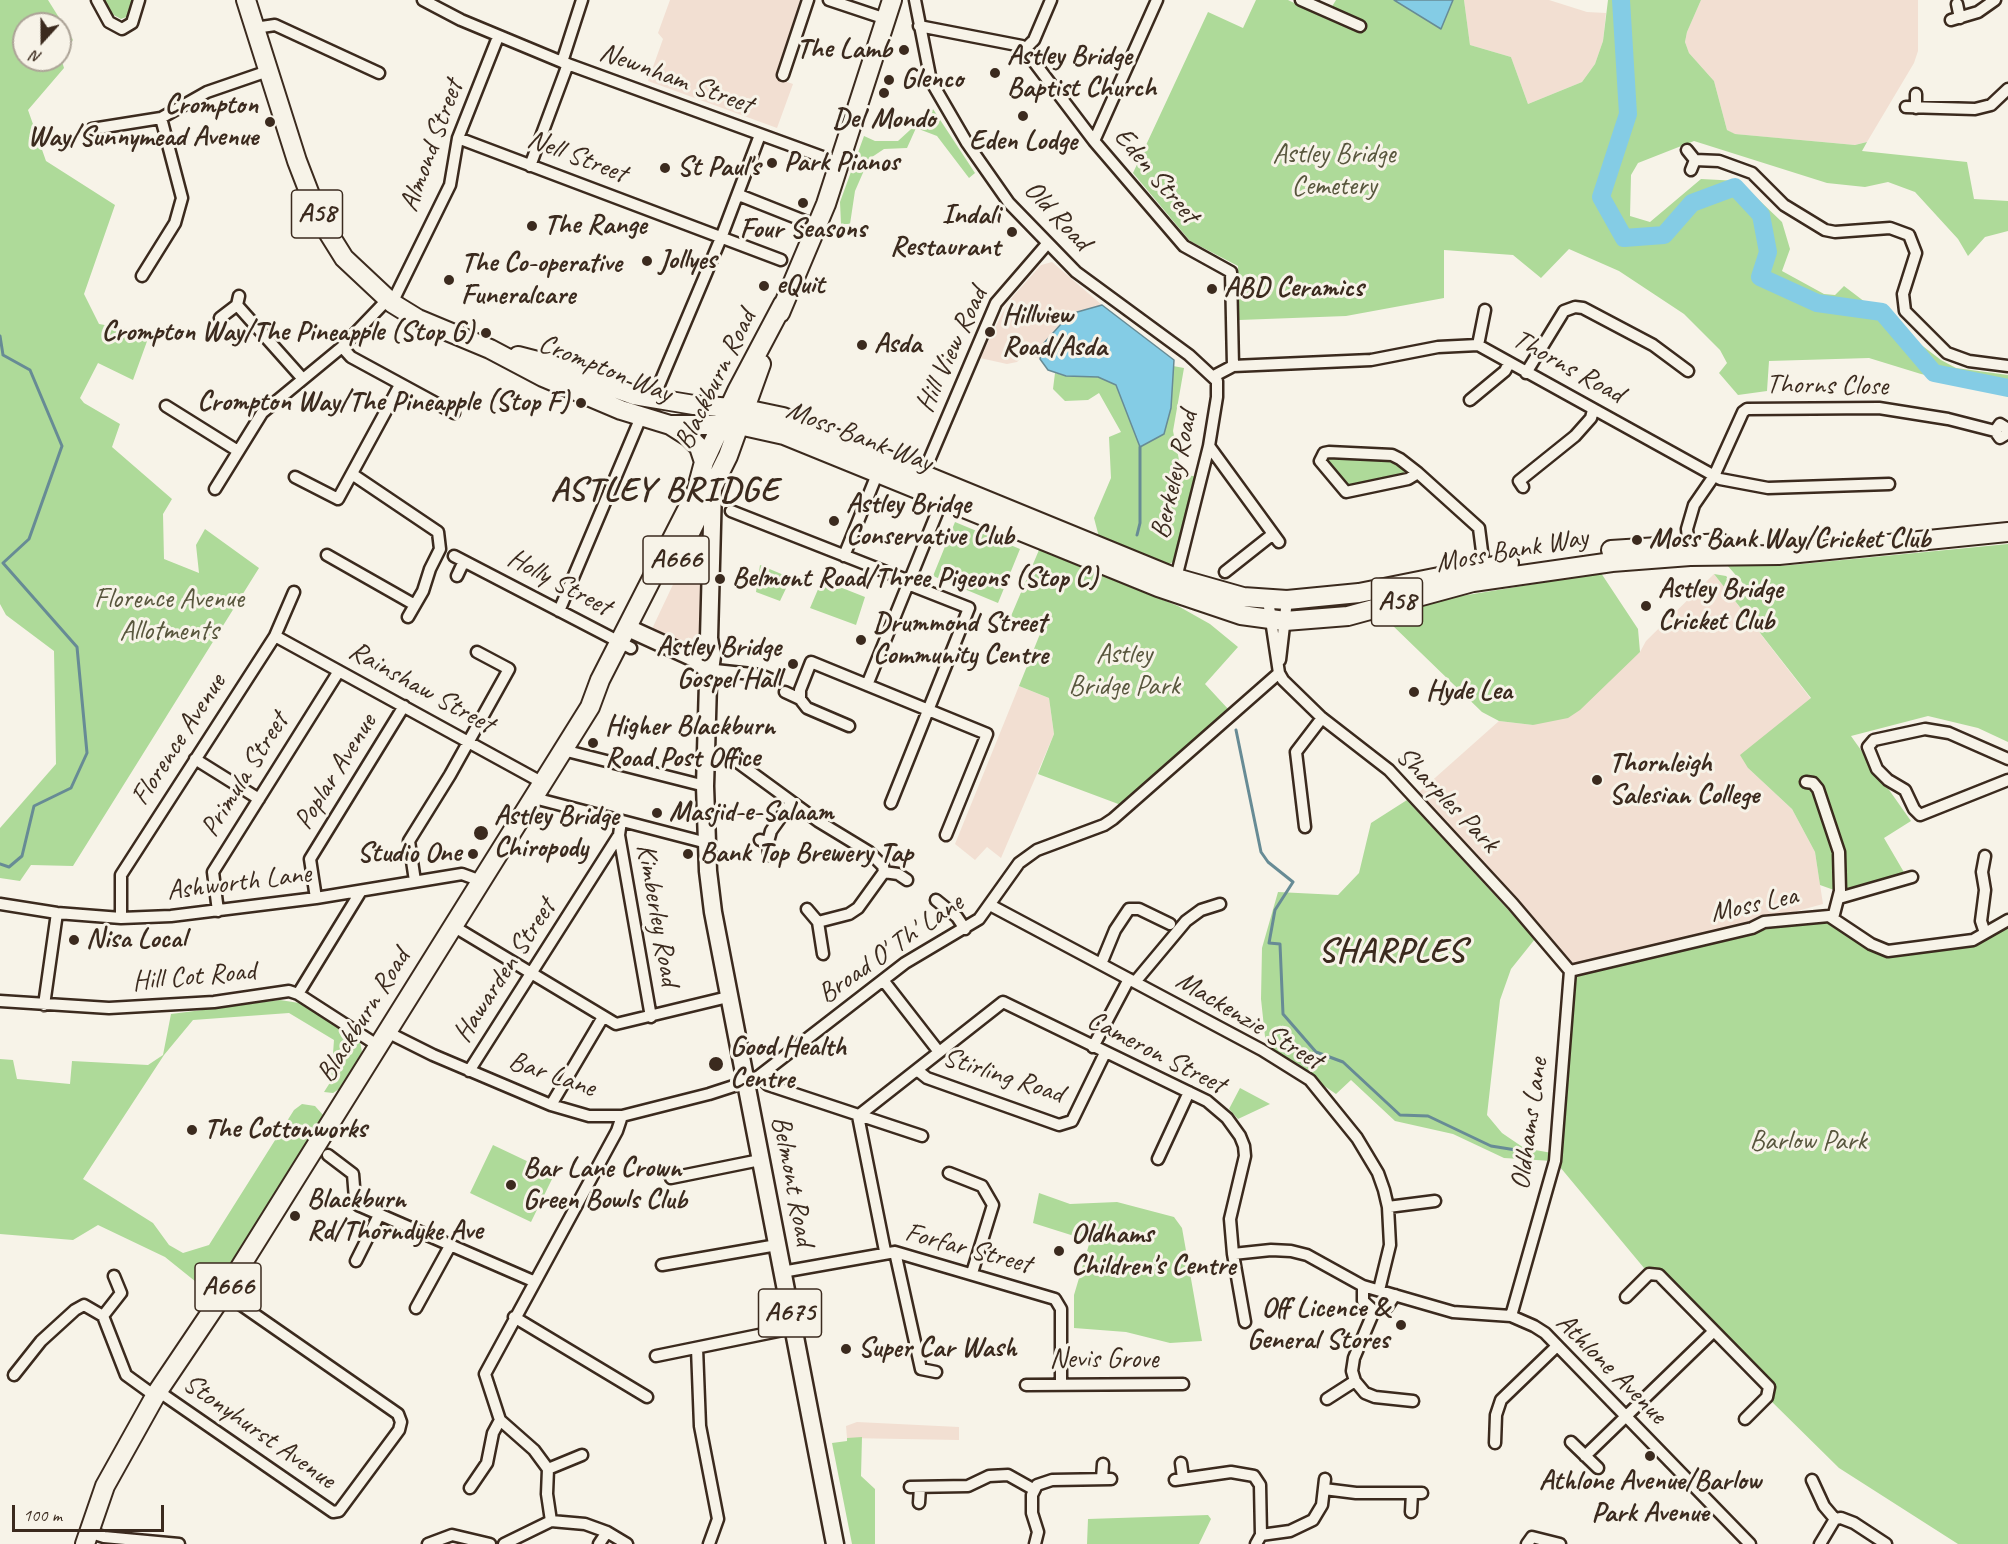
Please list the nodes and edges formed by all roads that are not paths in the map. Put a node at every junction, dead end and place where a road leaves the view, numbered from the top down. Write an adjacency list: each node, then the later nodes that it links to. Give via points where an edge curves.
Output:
1 (97, 0): 2 (street, via 109,22 122,29 132,23)
2 (139, 0)
3 (246, 0): 18 (highway, Crompton Way / A58)
4 (423, 0): 19 (street, Newnham Street)
5 (582, 0): 21 (street)
6 (808, 0): 24 (street)
7 (829, 0): 15 (street)
8 (892, 0): 15 (highway, Blackburn Road / A666)
9 (915, 0): 16 (street, Old Road)
10 (1051, 0): 20 (street, via 1034,40)
11 (1157, 0): 31 (street)
12 (1301, 0): 17 (street)
13 (1995, 0): 14 (street, via 1978,12 1955,19)
14 (1957, 4)
15 (886, 19): 33 (highway, Blackburn Road / A666)
16 (919, 26): 20 (street, via 1015,43); 38 (street, Old Road, via 931,81 940,101 1009,203)
17 (1360, 26)
18 (255, 28): 22 (highway, Crompton Way / A58); 23 (street, via 276,25)
19 (498, 37): 21 (street, Newnham Street); 30 (street, Almond Street)
20 (1024, 49): 31 (street, Eden Street)
21 (565, 63): 29 (street, Newnham Street); 34 (street)
22 (268, 71): 27 (street, via 207,92); 41 (highway, Crompton Way / A58, via 319,218 344,258)
23 (379, 73)
24 (783, 75)
25 (2008, 89): 26 (street, via 1991,105 1975,109 1911,107)
26 (1916, 94)
27 (161, 118): 28 (street); 40 (street, via 182,198 176,223)
28 (92, 129)
29 (760, 135): 33 (street, Newnham Street); 35 (street)
30 (458, 138): 34 (street, Nell Street); 41 (street, Almond Street, via 450,185)
31 (1094, 141): 49 (street, Eden Street, via 1184,246 1231,272)
32 (1687, 150): 50 (street, via 1693,165 1719,161 1752,173 1784,205 1825,230 1890,228 1909,235 1916,253 1902,300 1905,311 1947,353 1969,361)
33 (839, 163): 36 (highway, Blackburn Road / A666)
34 (530, 165): 37 (street, Nell Street)
35 (739, 195): 36 (street); 37 (street)
36 (817, 226): 42 (highway, Blackburn Road / A666)
37 (721, 238): 39 (street, Nell Street); 57 (street)
38 (1047, 244): 55 (street, Old Road, via 1076,272); 77 (street, Hill View Road, via 996,303)
39 (780, 260)
40 (142, 276)
41 (389, 301): 46 (street, Almond Street); 47 (highway, Crompton Way / A58, via 418,319)
42 (783, 304): 51 (highway, Blackburn Road / A666); 64 (highway, Blackburn Road)
43 (1485, 310): 45 (street)
44 (220, 318): 54 (street, via 238,300)
45 (1478, 345): 48 (street, Thorns Road); 49 (street, Thorns Road, via 1438,347 1371,360)
46 (342, 347): 54 (street, Almond Street); 56 (street, via 351,357)
47 (490, 349): 57 (highway, Crompton Way / A58, via 549,364); 62 (highway, Crompton Way / A58, via 543,377)
48 (1509, 363): 53 (street, Thorns Road); 58 (street, via 1505,371)
49 (1233, 366): 55 (street, Thorns Road)
50 (2008, 366)
51 (760, 367): 63 (highway, via 765,400); 64 (highway, Blackburn Road / A666)
52 (1688, 371): 53 (street, via 1653,345 1575,307 1564,311)
53 (1526, 373): 60 (street, Thorns Road)
54 (302, 378): 70 (street, Almond Street, via 262,413)
55 (1215, 378): 69 (street, Berkeley Road, via 1217,397)
56 (400, 385): 61 (street); 74 (street)
57 (652, 399): 64 (highway, Crompton Way / A58)
58 (1470, 400)
59 (171, 406): 70 (street)
60 (1593, 410): 75 (street, Thorns Road); 79 (street, via 1591,418 1575,435 1519,481)
61 (454, 413)
62 (641, 417): 65 (highway, Crompton Way / A58); 100 (street)
63 (783, 417): 64 (highway, Moss Bank Way / A58); 77 (highway, Moss Bank Way / A58)
64 (733, 419): 65 (highway, Crompton Way / A58); 71 (highway, Blackburn Road); 72 (highway, Moss Bank Way / A58); 81 (highway, Blackburn Road / A666)
65 (670, 425): 71 (highway, via 699,447)
66 (2008, 429): 67 (street, Thorns Close, via 2000,424)
67 (1995, 431): 68 (street, Thorns Close, via 2000,438); 75 (street, Thorns Close, via 1879,408 1753,408 1743,412)
68 (2008, 433)
69 (1209, 446): 92 (street, via 1276,538); 94 (street, Berkeley Road)
70 (238, 451): 80 (street, Almond Street)
71 (704, 462): 81 (highway, Blackburn Road)
72 (878, 472): 77 (highway, Moss Bank Way / A58); 89 (street)
73 (1418, 473): 73 (street, via 1392,455 1329,452 1320,461 1346,492 1408,479); 91 (street, via 1479,528)
74 (352, 474): 76 (street, via 338,499); 99 (street, via 438,532 440,549)
75 (1714, 476): 78 (street, Thorns Road, via 1768,488); 86 (street, Thorns Close, via 1690,514)
76 (304, 478)
77 (920, 481): 82 (highway, Moss Bank Way / A58); 94 (highway, Moss Bank Way / A58)
78 (1890, 484)
79 (1523, 487)
80 (215, 489)
81 (705, 490): 104 (highway, Blackburn Road / A666); 106 (main road, via 710,647 704,655)
82 (943, 498): 95 (street); 102 (highway, Moss Bank Way / A58, via 1158,586 1241,615)
83 (732, 511): 89 (street)
84 (2008, 521): 86 (highway, Moss Bank Way / A58)
85 (2008, 532): 86 (highway, Moss Bank Way / A58, via 1779,555)
86 (1689, 550): 91 (highway, Moss Bank Way / A58, via 1613,549); 102 (highway, Moss Bank Way / A58, via 1440,589 1348,616)
87 (327, 555): 99 (street, via 345,558)
88 (454, 556): 90 (street, Holly Street)
89 (844, 556): 95 (street)
90 (465, 561): 93 (street, Holly Street); 100 (street, Holly Street)
91 (1485, 567): 98 (highway, Moss Bank Way / A58, via 1359,593)
92 (1225, 572)
93 (457, 576)
94 (1176, 578): 97 (highway, Moss Bank Way / A58, via 1213,590)
95 (909, 583): 110 (street); 114 (street, via 969,608)
96 (294, 592): 103 (street, Florence Avenue)
97 (1268, 600): 98 (highway, Moss Bank Way / A58); 102 (street)
98 (1287, 600): 102 (street)
99 (415, 605): 101 (street)
100 (559, 611): 104 (street, Holly Street)
101 (408, 617)
102 (1277, 620): 108 (street)
103 (275, 636): 107 (street, Rainshaw Street); 120 (street, Florence Avenue)
104 (629, 638): 106 (main road); 118 (highway, Blackburn Road / A666, via 600,680 590,707)
105 (477, 651): 117 (street, via 508,669)
106 (705, 670): 109 (street, via 761,675); 119 (main road, Belmont Road / A675)
107 (339, 671): 113 (street, Rainshaw Street); 126 (street, Primula Street)
108 (1279, 673): 115 (street, Sharples Park); 147 (street, Broad O' Th' Lane, via 1113,819 1037,850 1019,863)
109 (771, 680)
110 (867, 685): 112 (street, via 810,662); 114 (street)
111 (785, 692): 112 (street)
112 (800, 699): 116 (street, via 807,708)
113 (404, 706): 117 (street, Rainshaw Street); 142 (street, Poplar Avenue, via 310,859)
114 (928, 710): 128 (street); 132 (street, via 987,734)
115 (1322, 718): 130 (street, via 1296,752); 161 (street, Sharples Park, via 1389,770)
116 (849, 726)
117 (468, 742): 125 (street, Rainshaw Street); 139 (street, via 409,841)
118 (563, 750): 124 (street); 125 (highway, Blackburn Road / A666)
119 (706, 754): 124 (main road, Belmont Road / A675); 127 (street, via 736,761)
120 (195, 759): 126 (street); 151 (street, Florence Avenue, via 121,875)
121 (2008, 759): 122 (street, via 1949,734 1925,729 1874,740 1868,747 1877,769 1905,790 1920,815)
122 (2008, 780)
123 (1806, 782): 143 (street, via 1818,789 1839,852)
124 (705, 786): 133 (main road, Belmont Road / A675)
125 (538, 790): 129 (street, Rainshaw Street); 140 (highway, Blackburn Road / A666)
126 (259, 799): 149 (street, Primula Street, via 213,872)
127 (791, 803): 134 (street, via 764,841); 136 (street, via 869,852)
128 (891, 803)
129 (621, 821): 131 (street, Kimberley Road); 133 (street, Rainshaw Street)
130 (1305, 827)
131 (619, 835): 162 (street, Hawarden Street); 170 (street, Kimberley Road)
132 (946, 835)
133 (707, 843): 166 (main road, Belmont Road / A675, via 713,912)
134 (769, 855)
135 (1985, 856): 158 (street, via 1981,921)
136 (884, 872): 138 (street); 154 (street, via 858,908)
137 (1912, 877): 143 (street)
138 (907, 880)
139 (415, 881): 140 (street, Ashworth Lane, via 462,874); 141 (street, Ashworth Lane)
140 (481, 881): 156 (highway, Blackburn Road / A666)
141 (361, 891): 142 (street, Ashworth Lane); 165 (street)
142 (316, 898): 149 (street, Ashworth Lane)
143 (1839, 898): 152 (street)
144 (936, 900): 157 (street)
145 (1221, 903): 164 (street, via 1186,921)
146 (0, 904): 150 (street, Ashworth Lane)
147 (990, 905): 157 (street, Broad O' Th' Lane); 160 (street, Mackenzie Street)
148 (807, 909): 154 (street)
149 (218, 911): 151 (street, Ashworth Lane)
150 (57, 913): 151 (street, Ashworth Lane); 168 (street)
151 (121, 918)
152 (1833, 918): 158 (street, Moss Lea, via 1888,951 1973,940); 161 (street, Moss Lea, via 1821,915 1764,922)
153 (2008, 920): 158 (street, Moss Lea)
154 (818, 922): 159 (street)
155 (1170, 924): 160 (street, via 1139,909 1129,909)
156 (453, 926): 162 (street); 171 (highway, Blackburn Road / A666)
157 (965, 929): 163 (street, Broad O' Th' Lane)
158 (1985, 933)
159 (823, 954)
160 (1101, 964): 164 (street, Mackenzie Street)
161 (1570, 971): 209 (street, Oldhams Lane, via 1555,1161)
162 (532, 974): 169 (street); 176 (street, Hawarden Street)
163 (883, 980): 173 (street); 177 (street, Broad O' Th' Lane)
164 (1132, 981): 172 (street); 189 (street, Mackenzie Street, via 1263,1050 1310,1080 1345,1119 1370,1157)
165 (298, 994): 168 (street, Hill Cot Road, via 289,991 166,1006); 171 (street, Hill Cot Road)
166 (728, 997): 170 (street); 177 (main road, Belmont Road / A675)
167 (0, 1001): 168 (street, Hill Cot Road)
168 (44, 1005)
169 (603, 1017): 170 (street, via 620,1024); 179 (street)
170 (651, 1017)
171 (381, 1038): 176 (street, Bar Lane); 203 (highway, Blackburn Road / A666)
172 (1093, 1047): 173 (street, Cameron Street, via 1002,1002); 174 (street, Cameron Street)
173 (939, 1052): 175 (street)
174 (1105, 1053): 175 (street, Stirling Road, via 1072,1121 1059,1125 927,1078); 178 (street, Cameron Street)
175 (916, 1070): 181 (street)
176 (469, 1071): 179 (street, Bar Lane)
177 (752, 1079): 180 (street, Bar Lane); 181 (street); 185 (main road, Belmont Road / A675)
178 (1189, 1092): 184 (street); 194 (street, Cameron Street, via 1222,1113 1244,1146 1231,1211)
179 (550, 1105): 180 (street, Bar Lane, via 590,1116)
180 (622, 1116): 200 (street)
181 (858, 1116): 182 (street); 193 (street)
182 (922, 1136)
183 (328, 1155): 190 (street, via 353,1174 356,1203)
184 (1158, 1159)
185 (760, 1160): 187 (street); 191 (main road, Belmont Road / A675)
186 (949, 1173): 198 (street, via 982,1186 993,1205)
187 (672, 1178)
188 (1436, 1201): 189 (street)
189 (1388, 1207): 202 (street, Mackenzie Street, via 1390,1245)
190 (379, 1215): 192 (street); 195 (street)
191 (777, 1245): 196 (street); 197 (main road, Belmont Road / A675)
192 (450, 1246): 200 (street); 206 (street)
193 (890, 1252): 197 (street, Forfar Street); 198 (street, Forfar Street); 217 (street, via 921,1369)
194 (1233, 1254): 201 (street, Athlone Avenue, via 1292,1251 1307,1255); 211 (street, Cameron Street)
195 (356, 1261)
196 (662, 1265)
197 (782, 1272): 212 (main road, Belmont Road / A675)
198 (972, 1273): 221 (street, Forfar Street, via 1059,1302)
199 (114, 1276): 208 (street, via 121,1293)
200 (533, 1281): 210 (street)
201 (1363, 1286): 202 (street, Athlone Avenue); 207 (street, via 1364,1301)
202 (1379, 1290): 204 (street, Athlone Avenue)
203 (224, 1293): 223 (highway, Blackburn Road / A666); 223 (street, Stonyhurst Avenue, via 398,1414 399,1430 339,1511 333,1512)
204 (1395, 1295): 207 (street, via 1387,1307); 209 (street, Athlone Avenue, via 1463,1315)
205 (1626, 1297): 213 (street, via 1649,1274 1659,1275)
206 (417, 1308)
207 (1374, 1311): 219 (street, via 1354,1358)
208 (104, 1316): 218 (street, via 84,1305 75,1310 40,1341); 223 (street, Stonyhurst Avenue, via 126,1375)
209 (1511, 1316): 214 (street, Athlone Avenue, via 1534,1326)
210 (514, 1317): 224 (street); 229 (street, via 486,1367 486,1385)
211 (1245, 1322)
212 (793, 1328): 215 (street); 255 (main road, Belmont Road / A675)
213 (1714, 1331): 227 (street); 228 (street, via 1769,1387 1767,1397)
214 (1557, 1346): 227 (street, Athlone Avenue); 231 (street, via 1501,1400)
215 (697, 1348): 216 (street); 254 (street, via 700,1426 718,1519)
216 (656, 1356)
217 (936, 1372)
218 (14, 1375)
219 (1355, 1381): 225 (street); 226 (street, via 1365,1393 1375,1397)
220 (1026, 1384): 221 (street, Nevis Grove)
221 (1061, 1384): 222 (street, Nevis Grove)
222 (1183, 1384)
223 (156, 1394): 246 (highway, Blackburn Road / A666, via 105,1486)
224 (647, 1397)
225 (1327, 1400)
226 (1413, 1401)
227 (1624, 1416): 233 (street); 259 (street, Athlone Avenue)
228 (1745, 1419)
229 (500, 1420): 237 (street, via 534,1450); 239 (street, via 493,1433 488,1463)
230 (1571, 1442): 233 (street)
231 (1495, 1443)
232 (582, 1455): 237 (street)
233 (1585, 1456): 236 (street)
234 (1181, 1463): 247 (street, via 1179,1479 1231,1472 1254,1476 1260,1485)
235 (1103, 1464): 240 (street, via 1107,1479 1052,1480)
236 (1598, 1468)
237 (548, 1469): 244 (street)
238 (1812, 1480): 243 (street)
239 (470, 1488)
240 (1034, 1489): 241 (street, via 1008,1475 989,1476 968,1486 915,1487); 256 (street, via 1032,1513 1038,1532)
241 (920, 1503)
242 (1411, 1512): 247 (street, via 1417,1493 1356,1492 1324,1484 1322,1505 1313,1520)
243 (1835, 1519): 260 (street); 261 (street, via 1854,1523)
244 (551, 1521): 245 (street, via 568,1521); 251 (street)
245 (607, 1532): 252 (street); 253 (street)
246 (87, 1538): 248 (street)
247 (1258, 1540)
248 (179, 1544)
249 (428, 1544): 250 (street, via 452,1535)
250 (490, 1544)
251 (504, 1544)
252 (599, 1544)
253 (627, 1544)
254 (709, 1544)
255 (835, 1544)
256 (1035, 1544)
257 (1527, 1544): 258 (street, via 1532,1537)
258 (1560, 1544)
259 (1750, 1544)
260 (1820, 1544)
261 (1886, 1544)

